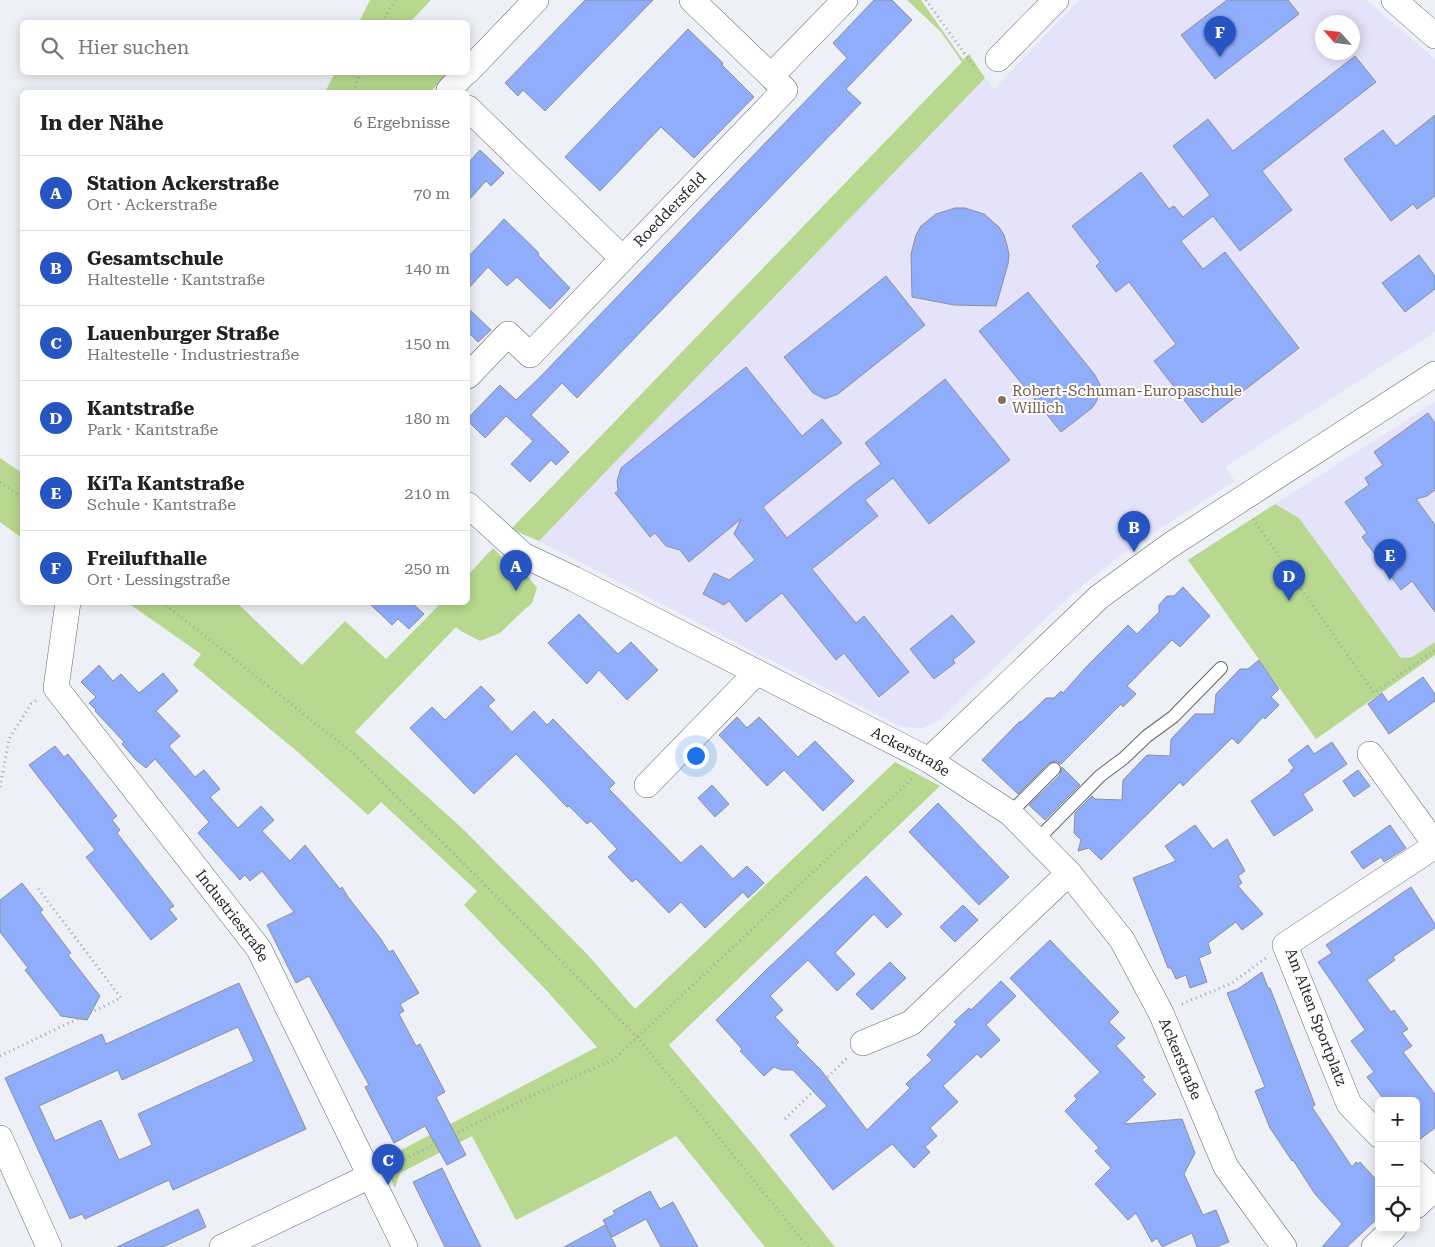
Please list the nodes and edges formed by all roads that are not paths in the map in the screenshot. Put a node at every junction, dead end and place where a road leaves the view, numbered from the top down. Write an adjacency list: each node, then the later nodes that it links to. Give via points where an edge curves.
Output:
1 (536, 0): 8 (street)
2 (692, 0): 10 (street)
3 (845, 0): 10 (street)
4 (1056, 0): 7 (street)
5 (1394, 0): 6 (street)
6 (1435, 36)
7 (998, 59)
8 (470, 69)
9 (464, 75): 11 (street)
10 (771, 76): 13 (street, Roeddersfeld, via 785,90)
11 (449, 90)
12 (470, 110): 13 (street)
13 (622, 258): 14 (street, Roeddersfeld, via 530,355 508,334)
14 (470, 374)
15 (1435, 374): 21 (street, via 1169,546 1099,597)
16 (470, 507): 19 (street, Ackerstraße, via 523,556 574,578)
17 (68, 605): 31 (street, Industriestraße, via 56,688 259,949)
18 (1221, 668): 25 (lane, via 1172,717 1100,776)
19 (756, 673): 21 (street, Ackerstraße); 23 (street)
20 (1370, 754): 26 (street, Am Alten Sportplatz)
21 (928, 760): 24 (street, Ackerstraße)
22 (1054, 769): 24 (lane)
23 (646, 786)
24 (1010, 813): 25 (street, Ackerstraße)
25 (1037, 840): 27 (street, Ackerstraße)
26 (1435, 845): 29 (street, Am Alten Sportplatz, via 1285,945 1349,1104)
27 (1069, 873): 28 (street, via 911,1023); 36 (street, Ackerstraße, via 1122,940 1161,1013 1226,1167)
28 (863, 1043)
29 (1375, 1131)
30 (0, 1138): 33 (street)
31 (370, 1176): 34 (street); 35 (street, Industriestraße)
32 (1390, 1232): 37 (street)
33 (49, 1247)
34 (222, 1247)
35 (405, 1247)
36 (1284, 1247)
37 (1374, 1247)

